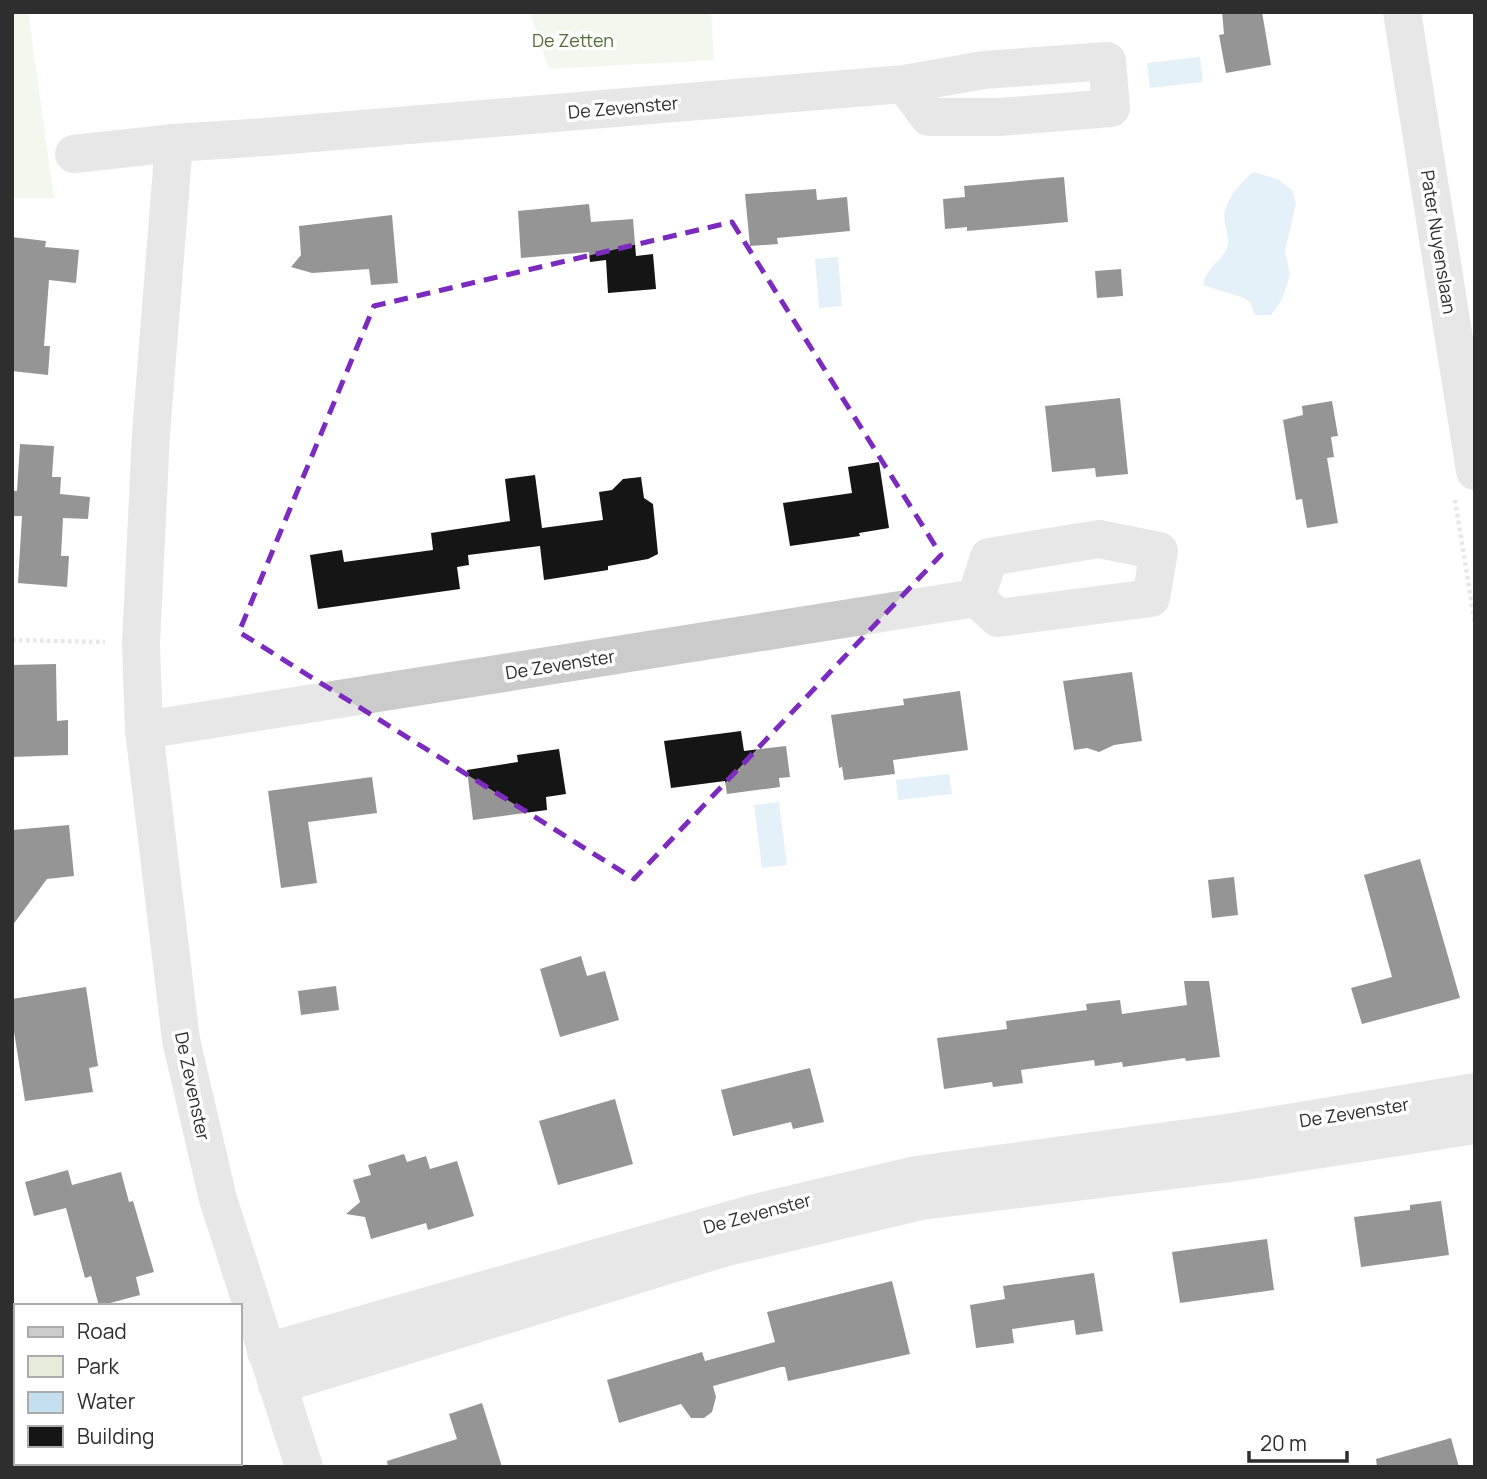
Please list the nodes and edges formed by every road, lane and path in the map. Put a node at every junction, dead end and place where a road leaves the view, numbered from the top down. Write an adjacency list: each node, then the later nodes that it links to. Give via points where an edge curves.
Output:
1 (1402, 12): 5 (street, Pater Nuyenslaan)
2 (904, 84): 3 (street, De Zevenster)
3 (174, 143): 4 (street, De Zevenster); 8 (street, De Zevenster, via 151,433)
4 (74, 155)
5 (1475, 471)
6 (976, 598): 9 (street, De Zevenster)
7 (12, 640): 8 (path)
8 (141, 644): 9 (street, De Zevenster)
9 (144, 730): 13 (street, De Zevenster, via 181,1040 218,1199)
10 (1475, 1092): 12 (street, De Zevenster)
11 (1475, 1125): 12 (street, De Zevenster)
12 (1236, 1147): 13 (street, De Zevenster, via 755,1213 603,1270)
13 (271, 1369): 14 (street, De Zevenster)
14 (304, 1467)

